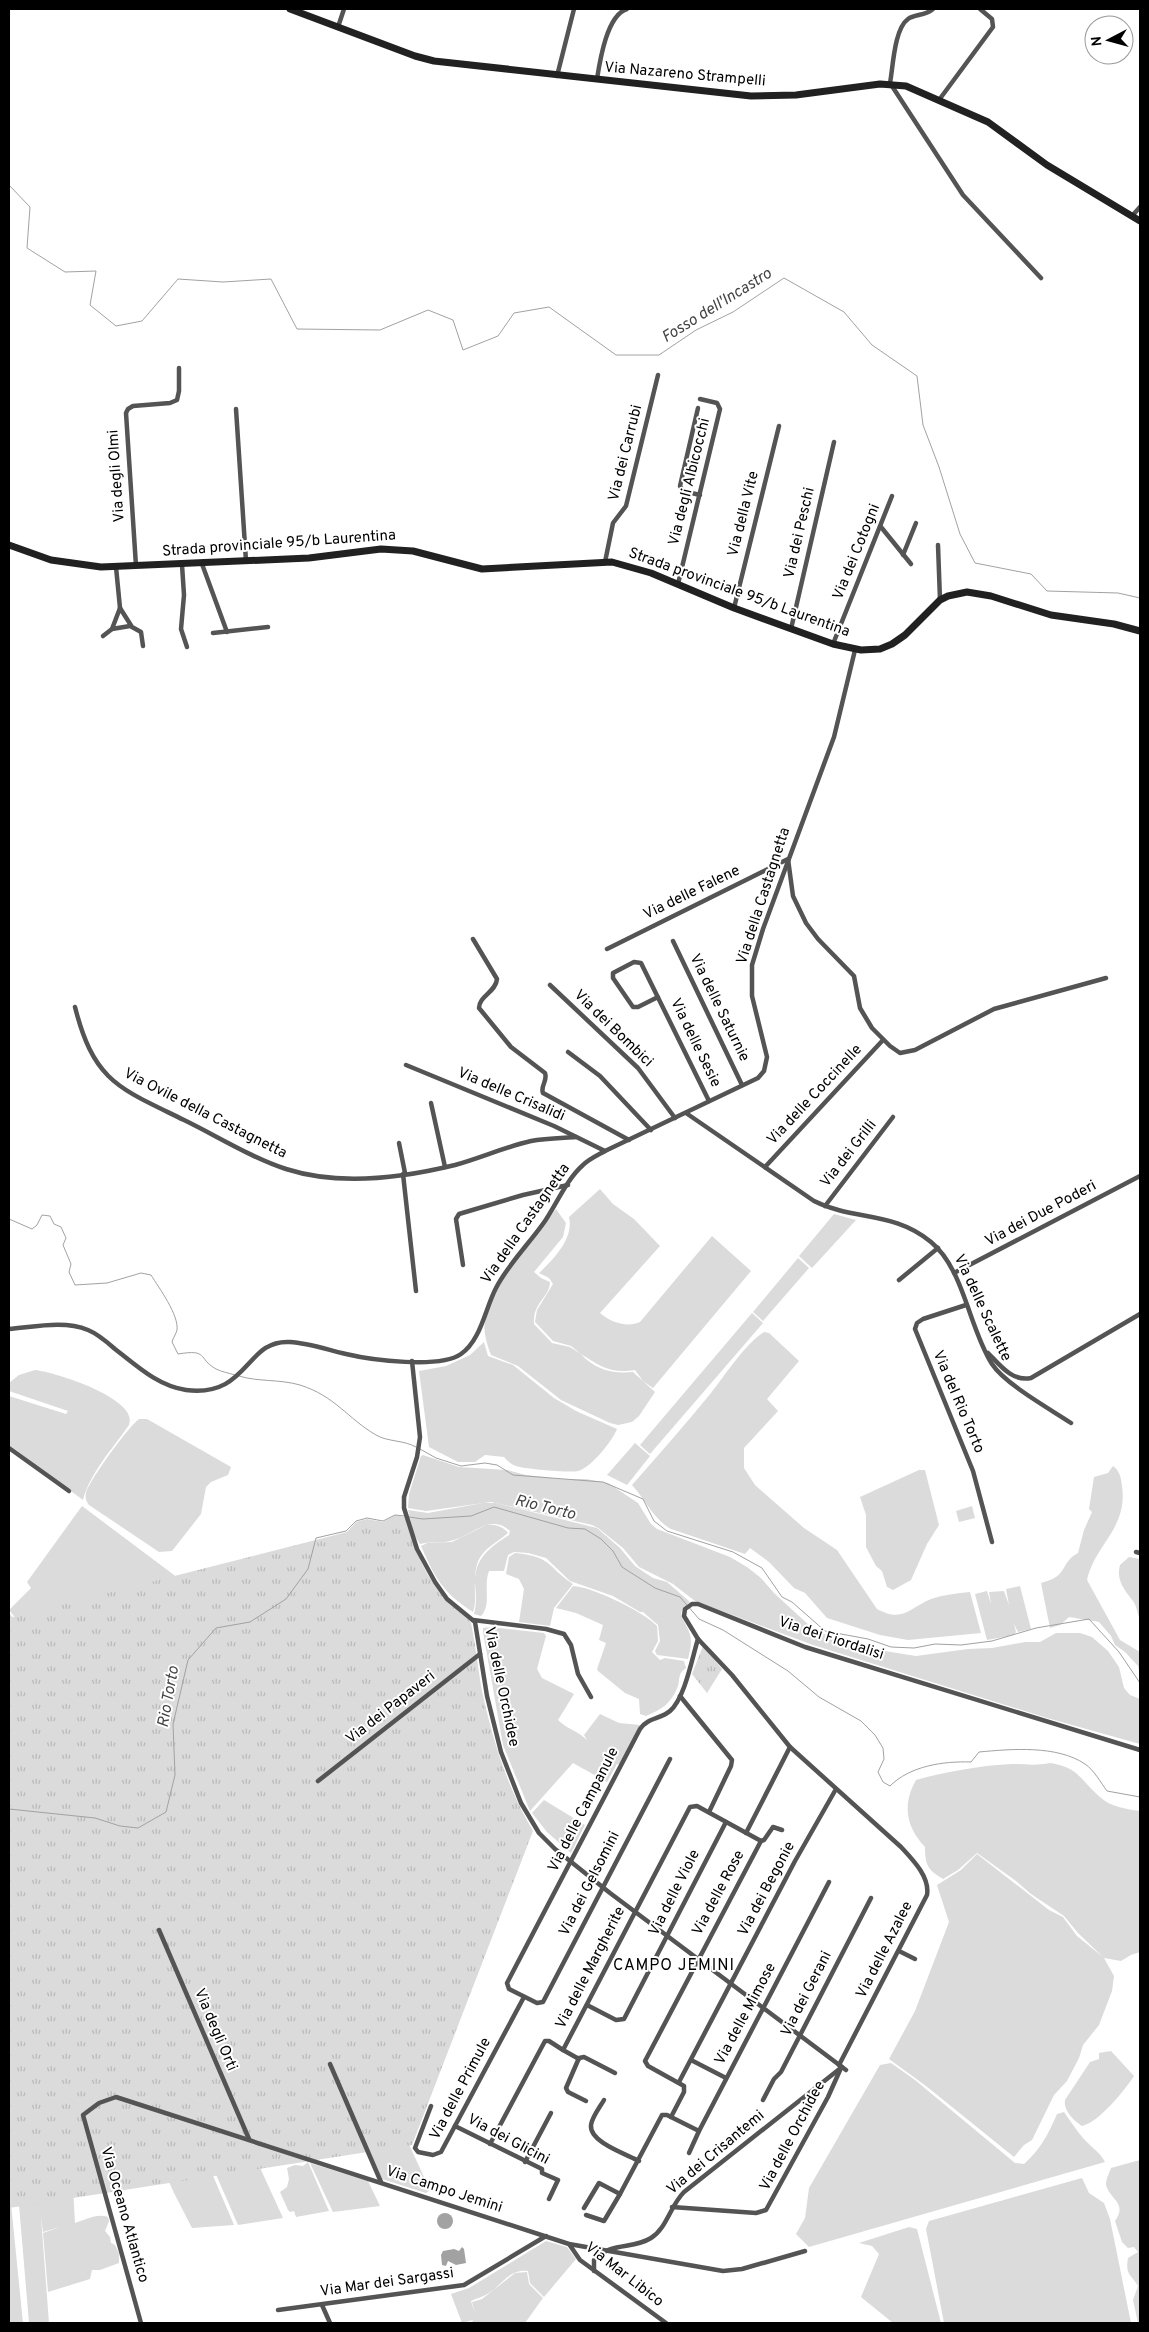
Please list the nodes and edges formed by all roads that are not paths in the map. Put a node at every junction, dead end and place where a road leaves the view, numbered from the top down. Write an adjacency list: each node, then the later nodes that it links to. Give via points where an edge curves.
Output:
1 (290, 9): 7 (main road, Via Nazareno Strampelli)
2 (344, 9): 7 (street)
3 (574, 9): 8 (street)
4 (627, 9): 9 (street, via 619,12 613,21)
5 (932, 9): 10 (street, via 924,15 910,18 902,26)
6 (980, 9): 11 (street, via 992,19 993,28)
7 (338, 27): 8 (main road, Via Nazareno Strampelli, via 430,60)
8 (557, 76): 9 (main road, Via Nazareno Strampelli)
9 (597, 81): 10 (main road, Via Nazareno Strampelli, via 760,97)
10 (890, 84): 11 (main road, Via Nazareno Strampelli, via 906,86); 15 (street, via 962,195)
11 (939, 100): 13 (main road, Via Nazareno Strampelli, via 991,124 1047,165)
12 (1140, 207): 13 (street)
13 (1132, 216): 14 (main road, Via Nazareno Strampelli)
14 (1140, 221)
15 (1042, 278)
16 (178, 368): 35 (street, Via degli Olmi, via 180,389 177,400 133,406 126,413)
17 (658, 376): 31 (street, Via dei Carrubi, via 626,506 613,522)
18 (700, 399): 23 (street, Via degli Albicocchi, via 717,404 720,409)
19 (698, 408): 23 (street, via 680,486 683,491)
20 (236, 409): 30 (street)
21 (779, 426): 40 (street, Via della Vite)
22 (834, 442): 44 (street, Via dei Peschi)
23 (700, 495): 37 (street, Via degli Albicocchi)
24 (892, 496): 26 (street, Via dei Cotogni)
25 (916, 523): 29 (street)
26 (881, 527): 29 (street); 49 (street, Via dei Cotogni)
27 (9, 545): 36 (main road, Strada provinciale 95/b Laurentina, via 51,560)
28 (938, 545): 38 (street)
29 (903, 555): 33 (street)
30 (246, 561): 31 (main road, Strada provinciale 95/b Laurentina, via 389,549 416,552 482,569); 32 (main road, Strada provinciale 95/b Laurentina)
31 (605, 562): 37 (main road, Strada provinciale 95/b Laurentina, via 627,565)
32 (202, 564): 34 (main road, Strada provinciale 95/b Laurentina); 46 (street)
33 (911, 564)
34 (182, 565): 35 (main road, Strada provinciale 95/b Laurentina); 51 (street, via 184,595 181,624)
35 (136, 566): 36 (main road, Strada provinciale 95/b Laurentina)
36 (116, 567): 39 (street)
37 (678, 584): 40 (main road, Strada provinciale 95/b Laurentina)
38 (940, 600): 45 (main road, Strada provinciale 95/b Laurentina, via 958,593 973,592 1047,614); 52 (main road, Strada provinciale 95/b Laurentina, via 892,644 874,650)
39 (120, 608): 41 (street); 43 (street)
40 (734, 608): 44 (main road, Strada provinciale 95/b Laurentina)
41 (130, 626): 43 (street); 50 (street, via 141,632)
42 (268, 627): 46 (street)
43 (112, 628): 48 (street)
44 (791, 629): 49 (main road, Strada provinciale 95/b Laurentina)
45 (1140, 631)
46 (227, 632): 47 (street)
47 (213, 633)
48 (103, 636)
49 (833, 644): 52 (main road, Strada provinciale 95/b Laurentina)
50 (143, 646)
51 (187, 648)
52 (855, 650): 53 (street, Via della Castagnetta, via 834,737)
53 (788, 859): 56 (street, Via delle Falene); 61 (street, via 792,892 801,914 818,939 854,976 861,1010); 64 (street, Via della Castagnetta, via 751,971 751,994 767,1062 762,1075)
54 (473, 939): 72 (street, via 497,980 479,1008 511,1047 545,1073 543,1094)
55 (673, 941): 64 (street, Via delle Saturnie)
56 (607, 949)
57 (1106, 978): 61 (street, via 990,1010 908,1052 896,1051)
58 (550, 985): 68 (street, Via dei Bombici, via 638,1068)
59 (658, 997): 59 (street, Via delle Sesie, via 639,961 613,973 613,978 633,1007); 65 (street, Via delle Sesie)
60 (74, 1007): 77 (street, Via Ovile della Castagnetta, via 86,1044 104,1073 117,1086 152,1104 287,1169 334,1178)
61 (883, 1040): 76 (street, Via delle Coccinelle)
62 (568, 1052): 70 (street, via 600,1076)
63 (406, 1065): 71 (street, Via delle Crisalidi)
64 (742, 1085): 65 (street, Via della Castagnetta)
65 (709, 1101): 67 (street, Via della Castagnetta)
66 (431, 1103): 75 (street)
67 (686, 1113): 68 (street, Via della Castagnetta); 76 (street, Via delle Scalette)
68 (675, 1118): 70 (street, Via della Castagnetta)
69 (893, 1118): 80 (street, Via dei Grilli)
70 (651, 1130): 72 (street, Via della Castagnetta)
71 (576, 1138): 74 (street, Via delle Crisalidi); 75 (street, Via Ovile della Castagnetta, via 532,1141)
72 (629, 1140): 74 (street, Via della Castagnetta)
73 (399, 1143): 77 (street)
74 (605, 1151): 79 (street, Via della Castagnetta, via 584,1163)
75 (445, 1167): 77 (street, Via Ovile della Castagnetta)
76 (765, 1167): 80 (street, Via delle Scalette)
77 (404, 1174): 85 (street)
78 (1140, 1176): 83 (street, Via dei Due Poderi)
79 (568, 1185): 82 (street, via 459,1214 456,1220); 90 (street, Via della Castagnetta, via 501,1279 467,1348 445,1362)
80 (825, 1206): 81 (street, Via delle Scalette, via 902,1223)
81 (938, 1248): 83 (street, Via delle Scalette); 84 (street)
82 (463, 1265)
83 (954, 1273): 86 (street, Via delle Scalette)
84 (898, 1280)
85 (416, 1291)
86 (966, 1305): 89 (street, Via delle Scalette); 94 (street, Via del Rio Torto, via 920,1320 915,1329 973,1471)
87 (1140, 1314): 89 (street, via 1031,1378 1021,1380 1015,1377)
88 (9, 1329): 90 (street, Via della Castagnetta, via 55,1326 86,1329 100,1336 154,1378 180,1389 211,1390 224,1386 266,1348 287,1342 353,1356)
89 (985, 1350): 91 (street, Via delle Scalette, via 1001,1374)
90 (412, 1361): 95 (street, Via delle Orchidee, via 420,1440 404,1497 408,1522 418,1551 439,1589)
91 (1071, 1423)
92 (9, 1448): 93 (street)
93 (69, 1491)
94 (992, 1542)
95 (473, 1620): 97 (street, Via delle Orchidee); 99 (street, via 564,1634 571,1645 578,1674)
96 (698, 1639): 98 (street, Via delle Campanule); 100 (street, Via dei Fiordalisi, via 732,1675); 101 (street, Via dei Fiordalisi, via 684,1616 685,1609 692,1604 805,1646)
97 (480, 1654): 103 (street, Via dei Papaveri); 110 (street, Via delle Orchidee, via 497,1738 515,1789 539,1833)
98 (680, 1696): 105 (street, via 732,1760); 110 (street, Via delle Campanule, via 668,1713 642,1726)
99 (591, 1697)
100 (790, 1747): 104 (street, Via delle Azalee); 108 (street)
101 (1140, 1750)
102 (670, 1759): 112 (street, Via dei Gelsomini)
103 (318, 1781)
104 (836, 1789): 117 (street, Via delle Azalee, via 901,1847 924,1878 927,1895); 120 (street, Via dei Begonie)
105 (709, 1812): 106 (street); 114 (street, Via delle Margherite, via 694,1805 689,1808)
106 (726, 1822): 108 (street); 116 (street, Via delle Viole)
107 (782, 1830): 109 (street, Via delle Rose, via 773,1827)
108 (746, 1833): 109 (street)
109 (761, 1841): 119 (street, Via delle Rose)
110 (572, 1862): 112 (street, Via delle Orchidee); 121 (street, Via delle Campanule, via 507,1984 508,1989)
111 (829, 1882): 123 (street, Via delle Mimose)
112 (603, 1888): 114 (street, Via delle Orchidee); 121 (street, Via dei Gelsomini, via 543,2002)
113 (871, 1898): 124 (street, Via dei Gerani)
114 (635, 1912): 116 (street, Via delle Orchidee); 122 (street, Via delle Margherite)
115 (159, 1930): 142 (street, Via degli Orti)
116 (667, 1936): 119 (street, Via delle Orchidee); 122 (street, Via delle Viole, via 622,2020)
117 (899, 1951): 118 (street); 129 (street, Via delle Azalee)
118 (915, 1959)
119 (698, 1960): 120 (street, Via delle Orchidee); 132 (street, Via delle Rose, via 645,2062)
120 (731, 1984): 123 (street, Via delle Orchidee); 127 (street, Via dei Begonie)
121 (524, 1997): 140 (street, Via delle Primule)
122 (587, 2005): 125 (street, Via delle Margherite)
123 (763, 2007): 124 (street, Via delle Orchidee); 131 (street, Via delle Mimose)
124 (800, 2035): 129 (street, Via delle Orchidee); 134 (street, Via dei Gerani)
125 (563, 2050): 126 (street); 143 (street, Via delle Margherite, via 545,2041)
126 (579, 2059): 130 (street, via 584,2057); 135 (street, via 566,2088)
127 (691, 2060): 131 (street); 132 (street, Via dei Begonie)
128 (330, 2064): 147 (street)
129 (842, 2067): 150 (street, Via dei Crisantemi, via 689,2187); 150 (street, Via delle Orchidee, via 766,2210 756,2213)
130 (615, 2073)
131 (726, 2078): 141 (street, Via delle Mimose)
132 (679, 2082): 139 (street, via 685,2091)
133 (604, 2100): 145 (street, via 592,2122 594,2134 601,2142)
134 (763, 2100)
135 (586, 2101)
136 (431, 2106): 140 (street, Via delle Primule, via 415,2146 416,2151 440,2154)
137 (84, 2113): 142 (street, Via Campo Jemini, via 101,2102 119,2097); 160 (street, Via Oceano Atlantico)
138 (551, 2113): 146 (street)
139 (671, 2117): 141 (street); 145 (street, via 662,2116)
140 (455, 2126): 143 (street, Via dei Glicini)
141 (698, 2131): 144 (street, Via delle Mimose)
142 (249, 2139): 147 (street, Via Campo Jemini)
143 (490, 2144): 146 (street, Via dei Glicini)
144 (687, 2152)
145 (639, 2161): 148 (street)
146 (525, 2162): 149 (street, Via dei Glicini, via 558,2180)
147 (381, 2182): 153 (street, Via Campo Jemini)
148 (620, 2194): 151 (street, via 599,2183); 152 (street, via 604,2222)
149 (549, 2199)
150 (672, 2207): 155 (street, Via dei Crisantemi, via 663,2227 651,2238)
151 (584, 2208)
152 (586, 2216)
153 (546, 2236): 154 (street, Via Campo Jemini); 158 (street, Via Mar dei Sargassi, via 467,2284)
154 (569, 2244): 155 (street, Via Campo Jemini); 157 (street, Via Mar Libico, via 578,2258)
155 (604, 2251): 156 (street, Via Campo Jemini, via 728,2271); 157 (street, via 594,2260)
156 (805, 2251)
157 (594, 2270): 162 (street, Via Mar Libico)
158 (322, 2305): 159 (street, Via Mar dei Sargassi); 161 (street)
159 (278, 2310)
160 (140, 2323)
161 (330, 2323)
162 (666, 2323)

